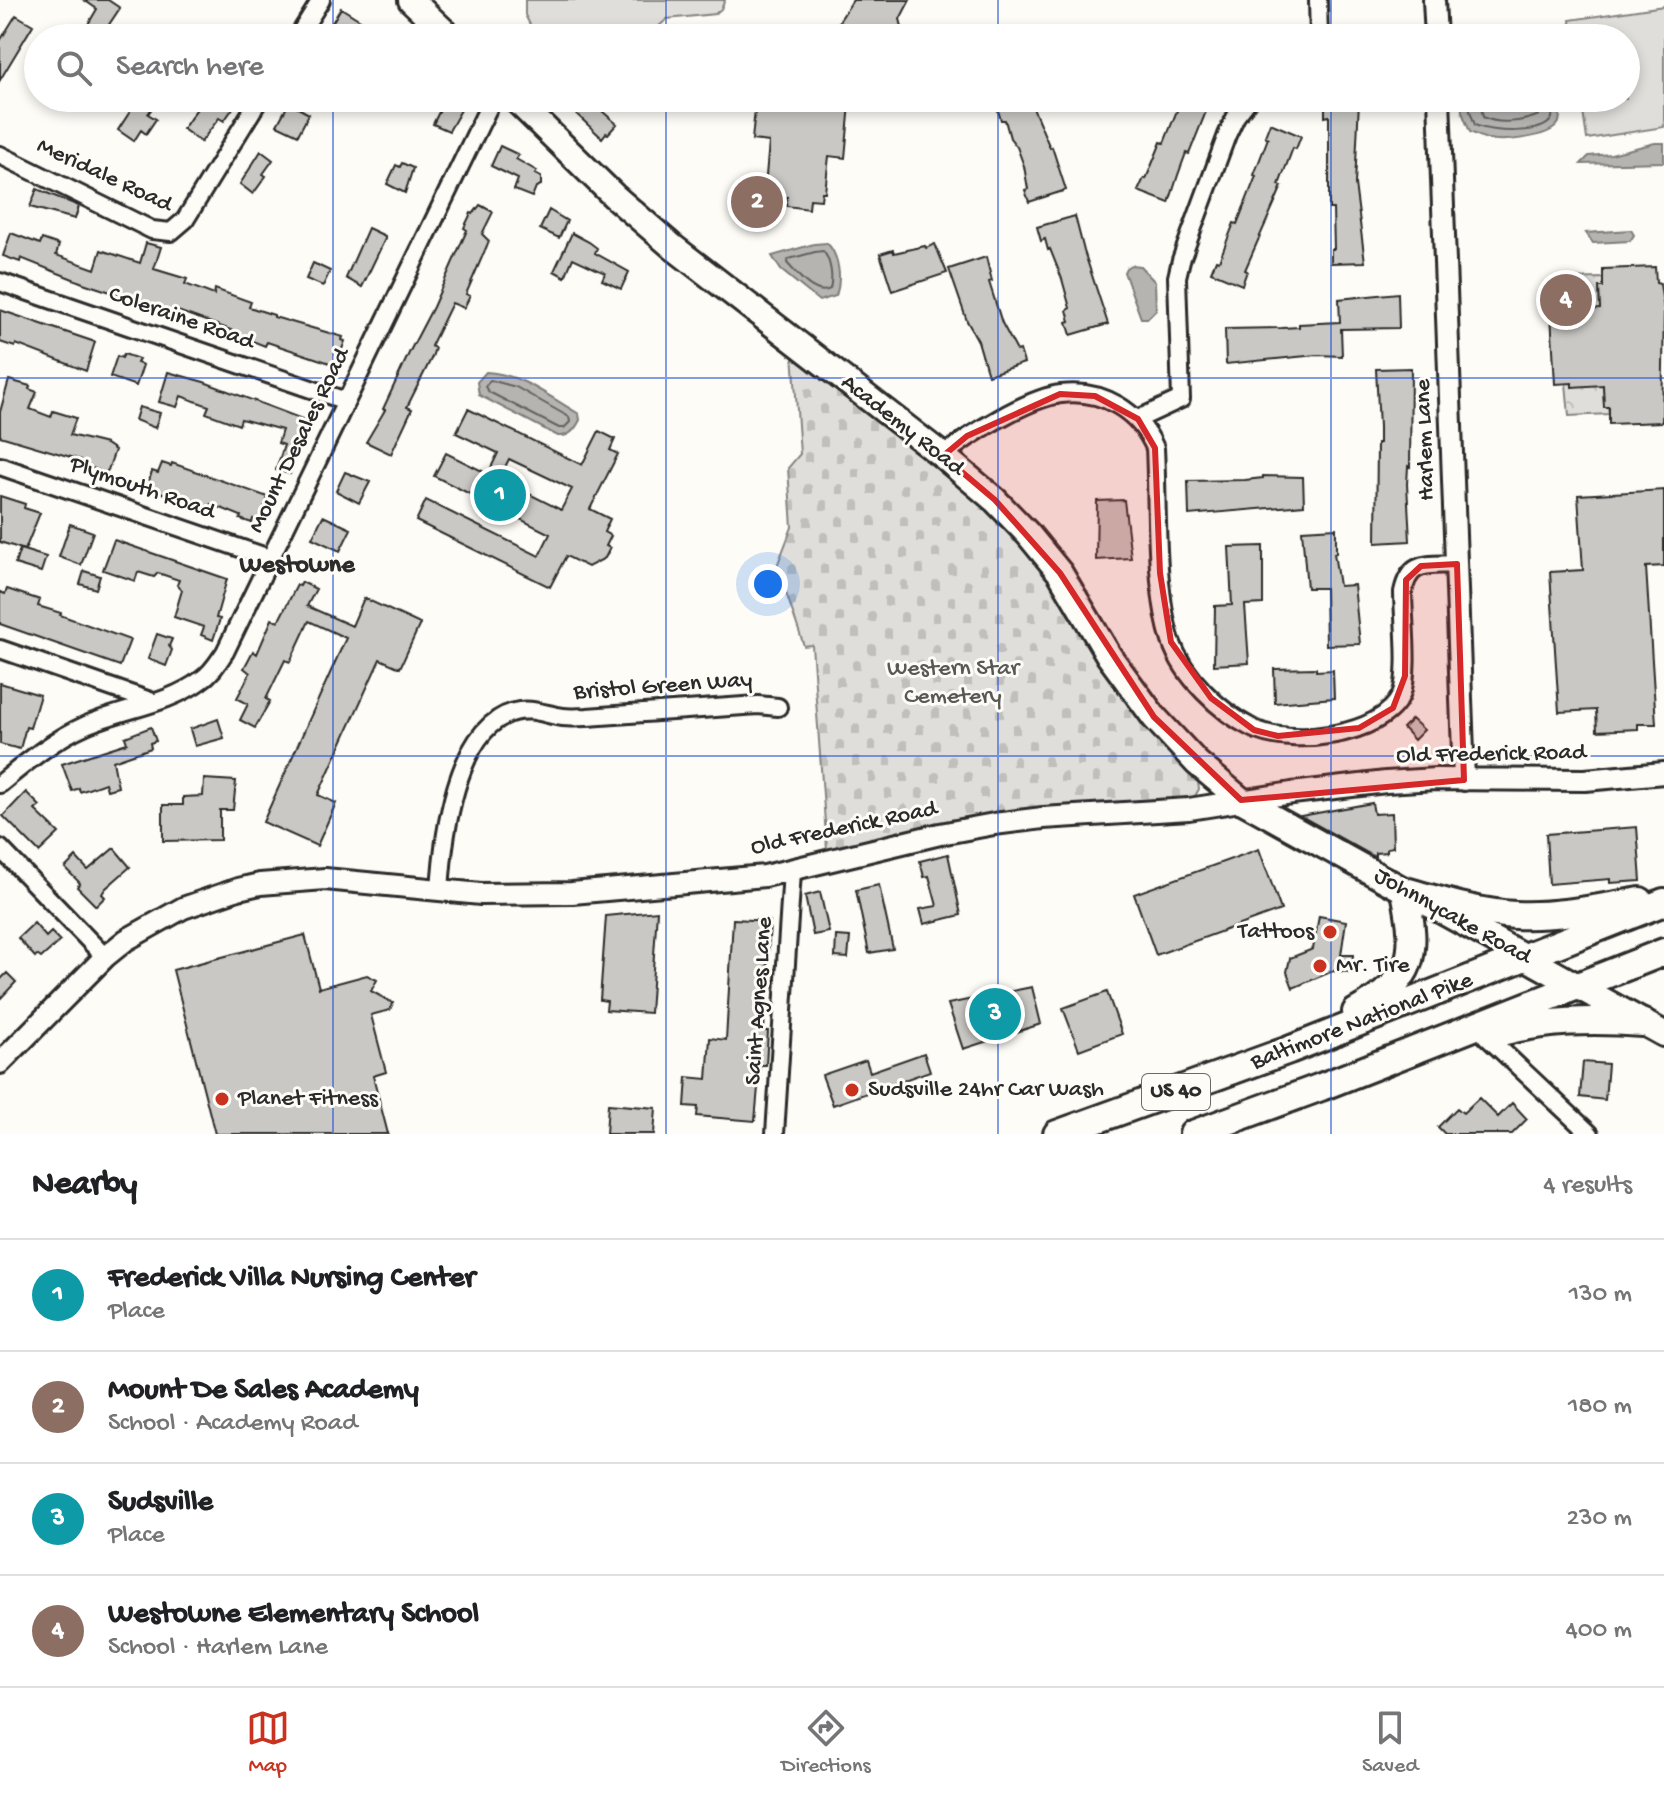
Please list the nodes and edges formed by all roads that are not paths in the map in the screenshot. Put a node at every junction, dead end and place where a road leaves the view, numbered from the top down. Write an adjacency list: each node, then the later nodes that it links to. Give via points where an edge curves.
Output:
1 (321, 0): 5 (street)
2 (411, 0): 6 (main road)
3 (1318, 0): 7 (street)
4 (1434, 0): 8 (street)
5 (306, 24)
6 (436, 24)
7 (1319, 24)
8 (1435, 24)
9 (251, 112): 14 (street, Meridale Road, via 185,220 171,232 152,230)
10 (486, 112): 16 (street, Mount Desales Road)
11 (528, 112): 18 (main road, Academy Road, via 673,247)
12 (1239, 112): 17 (street, via 1181,260 1181,399)
13 (1440, 112): 21 (street, Harlem Lane)
14 (0, 155)
15 (0, 282): 16 (street, Coleraine Road)
16 (346, 401): 20 (street, Mount Desales Road)
17 (1138, 419): 18 (street, via 1095,396 1060,394 984,426); 21 (street, via 1155,448 1160,573 1171,642 1211,698 1254,730 1278,736 1337,734 1379,719 1393,708 1403,685 1406,580 1421,566)
18 (943, 456): 28 (main road, Academy Road, via 1028,534 1060,573 1147,708 1197,763)
19 (0, 466): 20 (street, Plymouth Road)
20 (269, 558): 23 (street, Mount Desales Road, via 212,670 201,681)
21 (1457, 564): 26 (street, Harlem Lane)
22 (0, 649): 23 (street)
23 (153, 702): 27 (street, Mount Desales Road, via 84,725)
24 (778, 707): 31 (street, Bristol Green Way, via 574,717 528,710 504,715 473,745 465,764 445,842)
25 (1664, 773): 26 (street, Old Frederick Road, via 1585,780)
26 (1464, 780): 28 (street, Old Frederick Road, via 1386,782)
27 (0, 784)
28 (1241, 800): 30 (street, Old Frederick Road, via 994,824); 32 (main road, Johnnycake Road)
29 (0, 848): 35 (street)
30 (792, 871): 31 (street, Old Frederick Road, via 572,893); 43 (street, Saint Agnes Lane)
31 (440, 891): 35 (street, Old Frederick Road, via 325,879 249,886 160,919)
32 (1405, 891): 33 (main road, via 1513,915); 36 (main road, Johnnycake Road); 40 (main road, via 1412,937 1401,979 1371,1004)
33 (1664, 899): 36 (main road, Baltimore National Pike / US 40)
34 (1664, 952): 37 (main road, Baltimore National Pike / US 40)
35 (105, 957): 41 (street, Old Frederick Road)
36 (1527, 958): 37 (main road, Johnnycake Road); 40 (main road, Baltimore National Pike / US 40)
37 (1577, 986): 38 (main road, Johnnycake Road); 42 (main road, Baltimore National Pike / US 40)
38 (1654, 1029): 39 (main road, via 1577,1019)
39 (1486, 1036): 42 (main road); 46 (street)
40 (1295, 1048): 44 (main road, Baltimore National Pike / US 40)
41 (0, 1063)
42 (1321, 1087): 45 (main road, Baltimore National Pike / US 40)
43 (775, 1134)
44 (1057, 1134)
45 (1193, 1134)
46 (1590, 1134)

